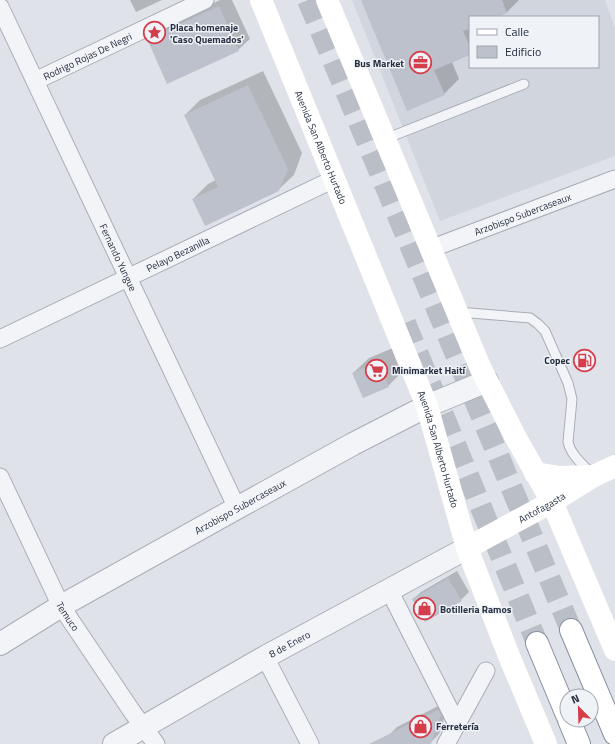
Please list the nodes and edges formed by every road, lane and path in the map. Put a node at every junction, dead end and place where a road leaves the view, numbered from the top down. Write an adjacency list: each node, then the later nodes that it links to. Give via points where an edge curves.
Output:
1 (205, 0): 5 (street, Rodrigo Rojas De Negri)
2 (261, 0): 8 (main road, Avenida San Alberto Hurtado)
3 (327, 0): 7 (main road)
4 (0, 7): 5 (street, Fernando Yungue)
5 (35, 81): 11 (street, Fernando Yungue)
6 (524, 84): 7 (lane)
7 (385, 139): 10 (main road)
8 (334, 179): 11 (street, Pelayo Bezanilla); 15 (main road, Avenida San Alberto Hurtado)
9 (615, 179): 10 (street, Arzobispo Subercaseaux)
10 (430, 248): 12 (main road)
11 (128, 278): 13 (street, Pelayo Bezanilla); 21 (street, Fernando Yungue)
12 (457, 312): 14 (main road); 18 (lane, via 530,318 545,331 572,393 568,442 574,455)
13 (0, 339)
14 (487, 381): 15 (street, Arzobispo Subercaseaux); 17 (main road)
15 (427, 406): 21 (street, Arzobispo Subercaseaux); 22 (main road, Avenida San Alberto Hurtado)
16 (615, 466): 18 (main road, Antofagasta)
17 (535, 472): 18 (main road, via 560,477); 20 (main road)
18 (594, 476): 20 (main road, Antofagasta)
19 (0, 477): 24 (street, Temuco)
20 (552, 502): 22 (main road, Antofagasta); 28 (main road)
21 (236, 508): 24 (street, Arzobispo Subercaseaux)
22 (467, 548): 23 (street, 8 de Enero); 40 (main road, Avenida San Alberto Hurtado)
23 (389, 590): 29 (street, 8 de Enero); 32 (street)
24 (61, 606): 27 (street, Arzobispo Subercaseaux); 33 (street, Temuco)
25 (571, 630): 35 (main road)
26 (537, 643): 31 (main road)
27 (0, 644)
28 (615, 650)
29 (266, 658): 33 (street, 8 de Enero); 38 (street)
30 (486, 671): 32 (street)
31 (559, 696)
32 (457, 724): 39 (street)
33 (143, 726): 36 (street, 8 de Enero); 37 (street, Temuco)
34 (572, 728): 41 (main road)
35 (615, 734)
36 (114, 744)
37 (156, 744)
38 (310, 744)
39 (446, 744)
40 (546, 744)
41 (579, 744)

